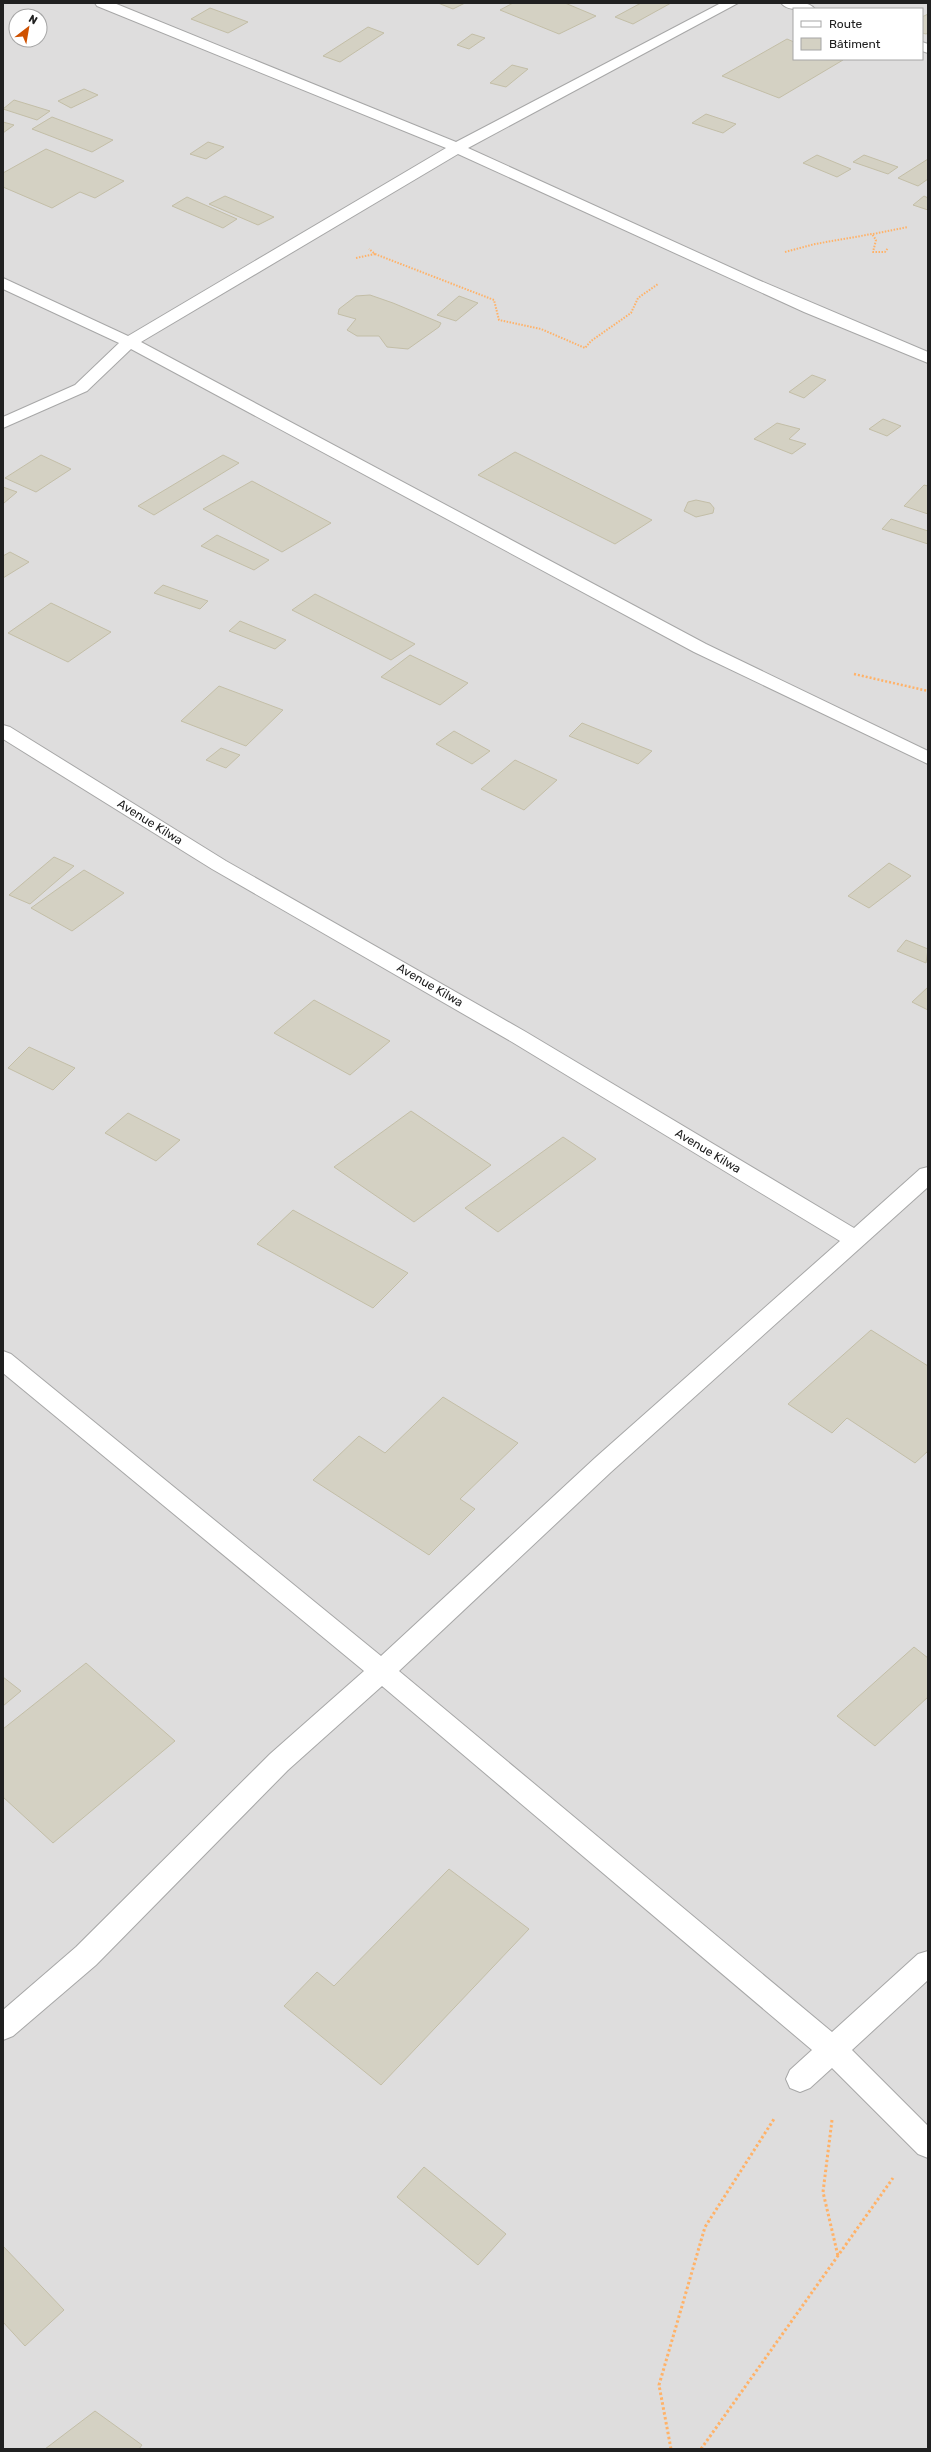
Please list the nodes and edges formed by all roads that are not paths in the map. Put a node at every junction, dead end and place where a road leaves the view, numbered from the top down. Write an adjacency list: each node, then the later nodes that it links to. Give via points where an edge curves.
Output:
1 (102, 3): 5 (street)
2 (731, 3): 5 (street)
3 (788, 3): 4 (street)
4 (805, 8)
5 (457, 148): 7 (street); 8 (street, via 846,326)
6 (3, 283): 7 (street)
7 (129, 342): 9 (street, via 80,388); 11 (street, via 700,648)
8 (928, 358)
9 (3, 423)
10 (3, 732): 13 (street, Avenue Kilwa, via 219,865 519,1037)
11 (928, 758)
12 (928, 1175): 13 (street)
13 (856, 1240): 15 (street, via 603,1465)
14 (3, 1360): 15 (street)
15 (382, 1671): 17 (street, via 279,1762 86,1956); 18 (street)
16 (928, 1963): 18 (street)
17 (3, 2027)
18 (833, 2050): 19 (street); 20 (street)
19 (800, 2079)
20 (924, 2142)

